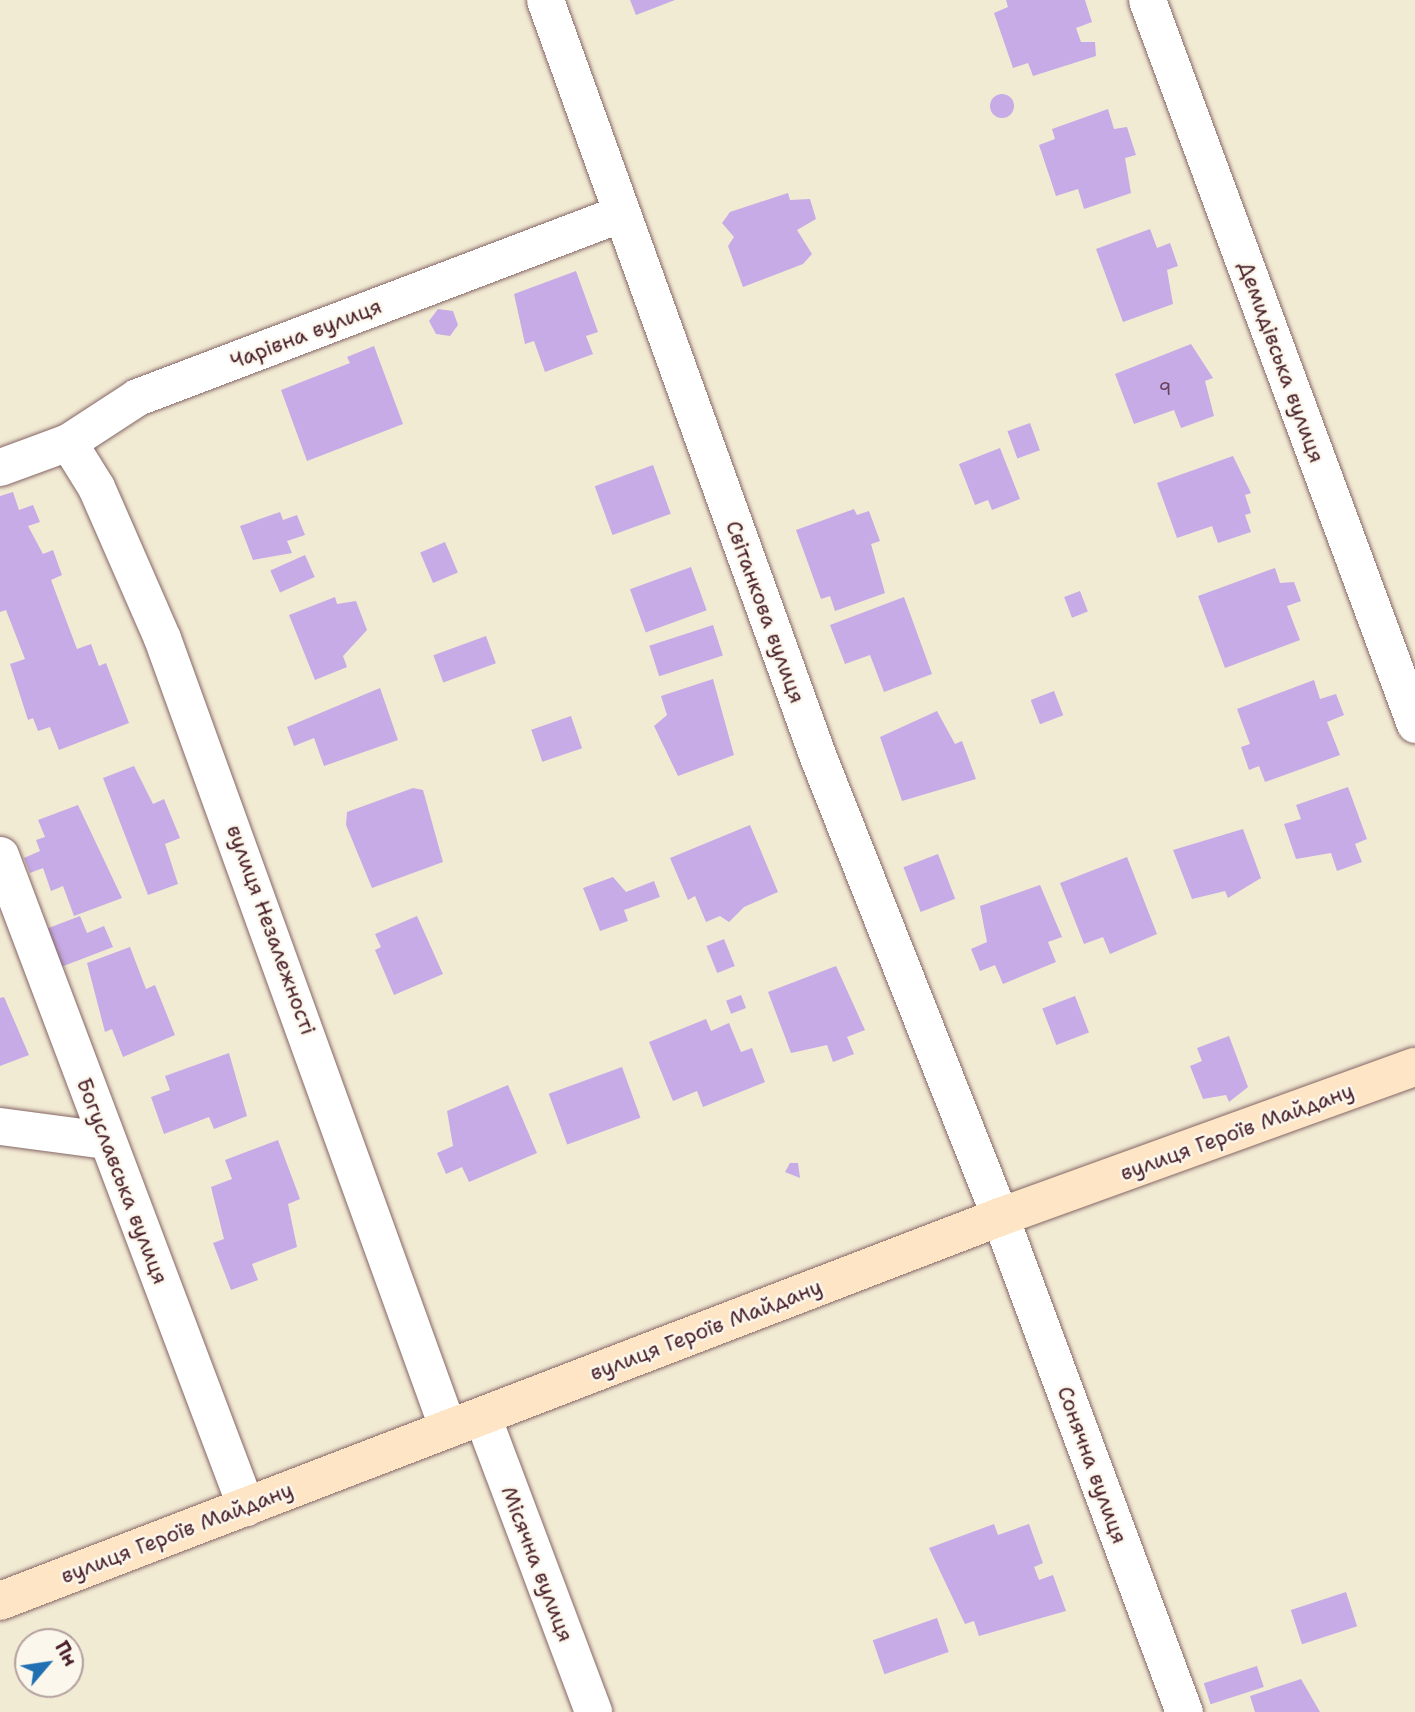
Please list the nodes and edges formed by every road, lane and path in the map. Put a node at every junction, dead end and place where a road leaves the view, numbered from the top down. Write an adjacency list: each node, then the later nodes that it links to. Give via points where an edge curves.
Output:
1 (545, 0): 3 (street, Світанкова вулиця)
2 (1147, 0): 6 (street, Демидівська вулиця)
3 (619, 214): 4 (street, Чарівна вулиця, via 137,397); 11 (street, Світанкова вулиця, via 818,757)
4 (68, 442): 5 (street, Чарівна вулиця); 12 (street, вулиця Незалежності, via 96,487 162,638)
5 (0, 467)
6 (1415, 724)
7 (0, 855): 10 (street, Богуславська вулиця)
8 (1415, 1068): 11 (street, вулиця Героїв Майдану)
9 (0, 1126): 10 (street)
10 (105, 1140): 13 (street, Богуславська вулиця)
11 (1000, 1217): 12 (street, вулиця Героїв Майдану); 16 (street, Сонячна вулиця)
12 (465, 1423): 13 (street, вулиця Героїв Майдану); 15 (street, Місячна вулиця)
13 (246, 1507): 14 (street, вулиця Героїв Майдану)
14 (0, 1601)
15 (593, 1712)
16 (1184, 1712)

